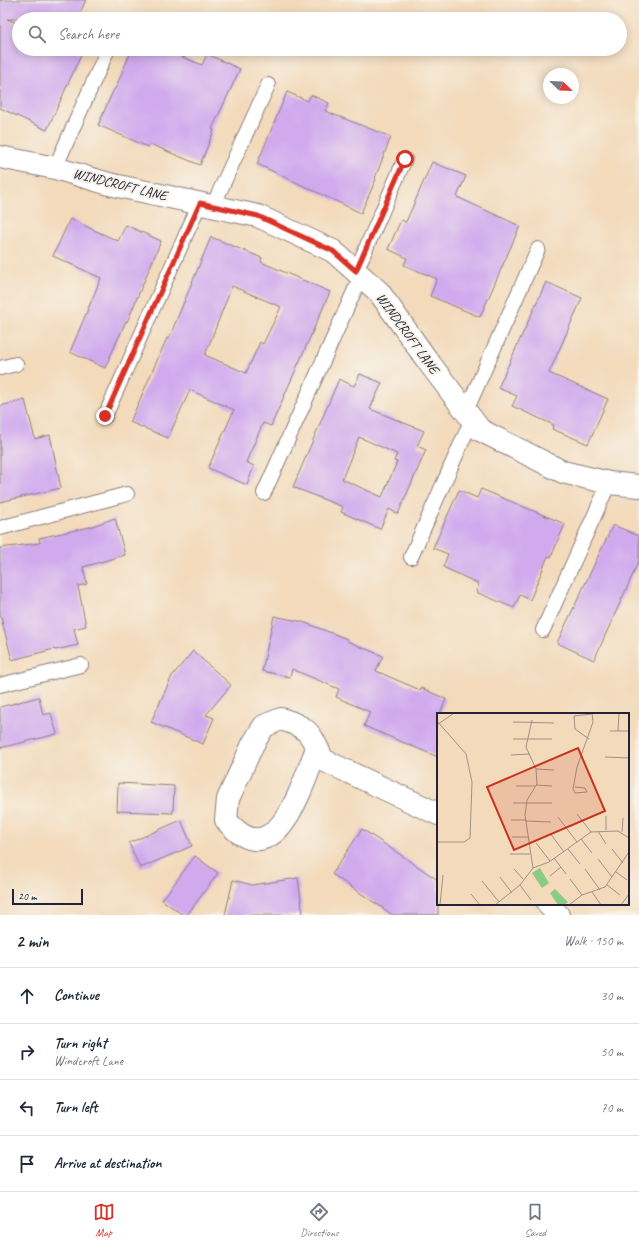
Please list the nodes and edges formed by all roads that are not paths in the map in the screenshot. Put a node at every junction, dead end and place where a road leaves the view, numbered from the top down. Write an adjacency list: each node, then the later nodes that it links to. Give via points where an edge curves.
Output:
1 (105, 56): 5 (lane)
2 (268, 85): 6 (lane)
3 (0, 157): 5 (street, WINDCROFT LANE)
4 (405, 159): 8 (lane)
5 (55, 168): 6 (street, WINDCROFT LANE, via 109,184)
6 (207, 205): 8 (street, WINDCROFT LANE, via 258,216 333,251); 12 (lane)
7 (538, 249): 11 (lane)
8 (358, 273): 11 (street, WINDCROFT LANE, via 380,292); 15 (lane)
9 (16, 364): 10 (lane)
10 (0, 368)
11 (469, 415): 13 (street, WINDCROFT LANE, via 480,430 563,472); 18 (lane)
12 (105, 416)
13 (609, 483): 14 (street, WINDCROFT LANE); 19 (lane)
14 (639, 486)
15 (264, 493)
16 (127, 494): 17 (lane)
17 (0, 528)
18 (412, 557)
19 (543, 630)
20 (81, 665): 21 (lane)
21 (0, 685)
22 (317, 748): 22 (street, via 314,739 305,728 295,723 281,719 264,726 228,799 226,820 235,831 261,839 275,832 290,814); 23 (street, via 323,760)
23 (437, 814)
24 (549, 905): 25 (street)
25 (558, 915)

